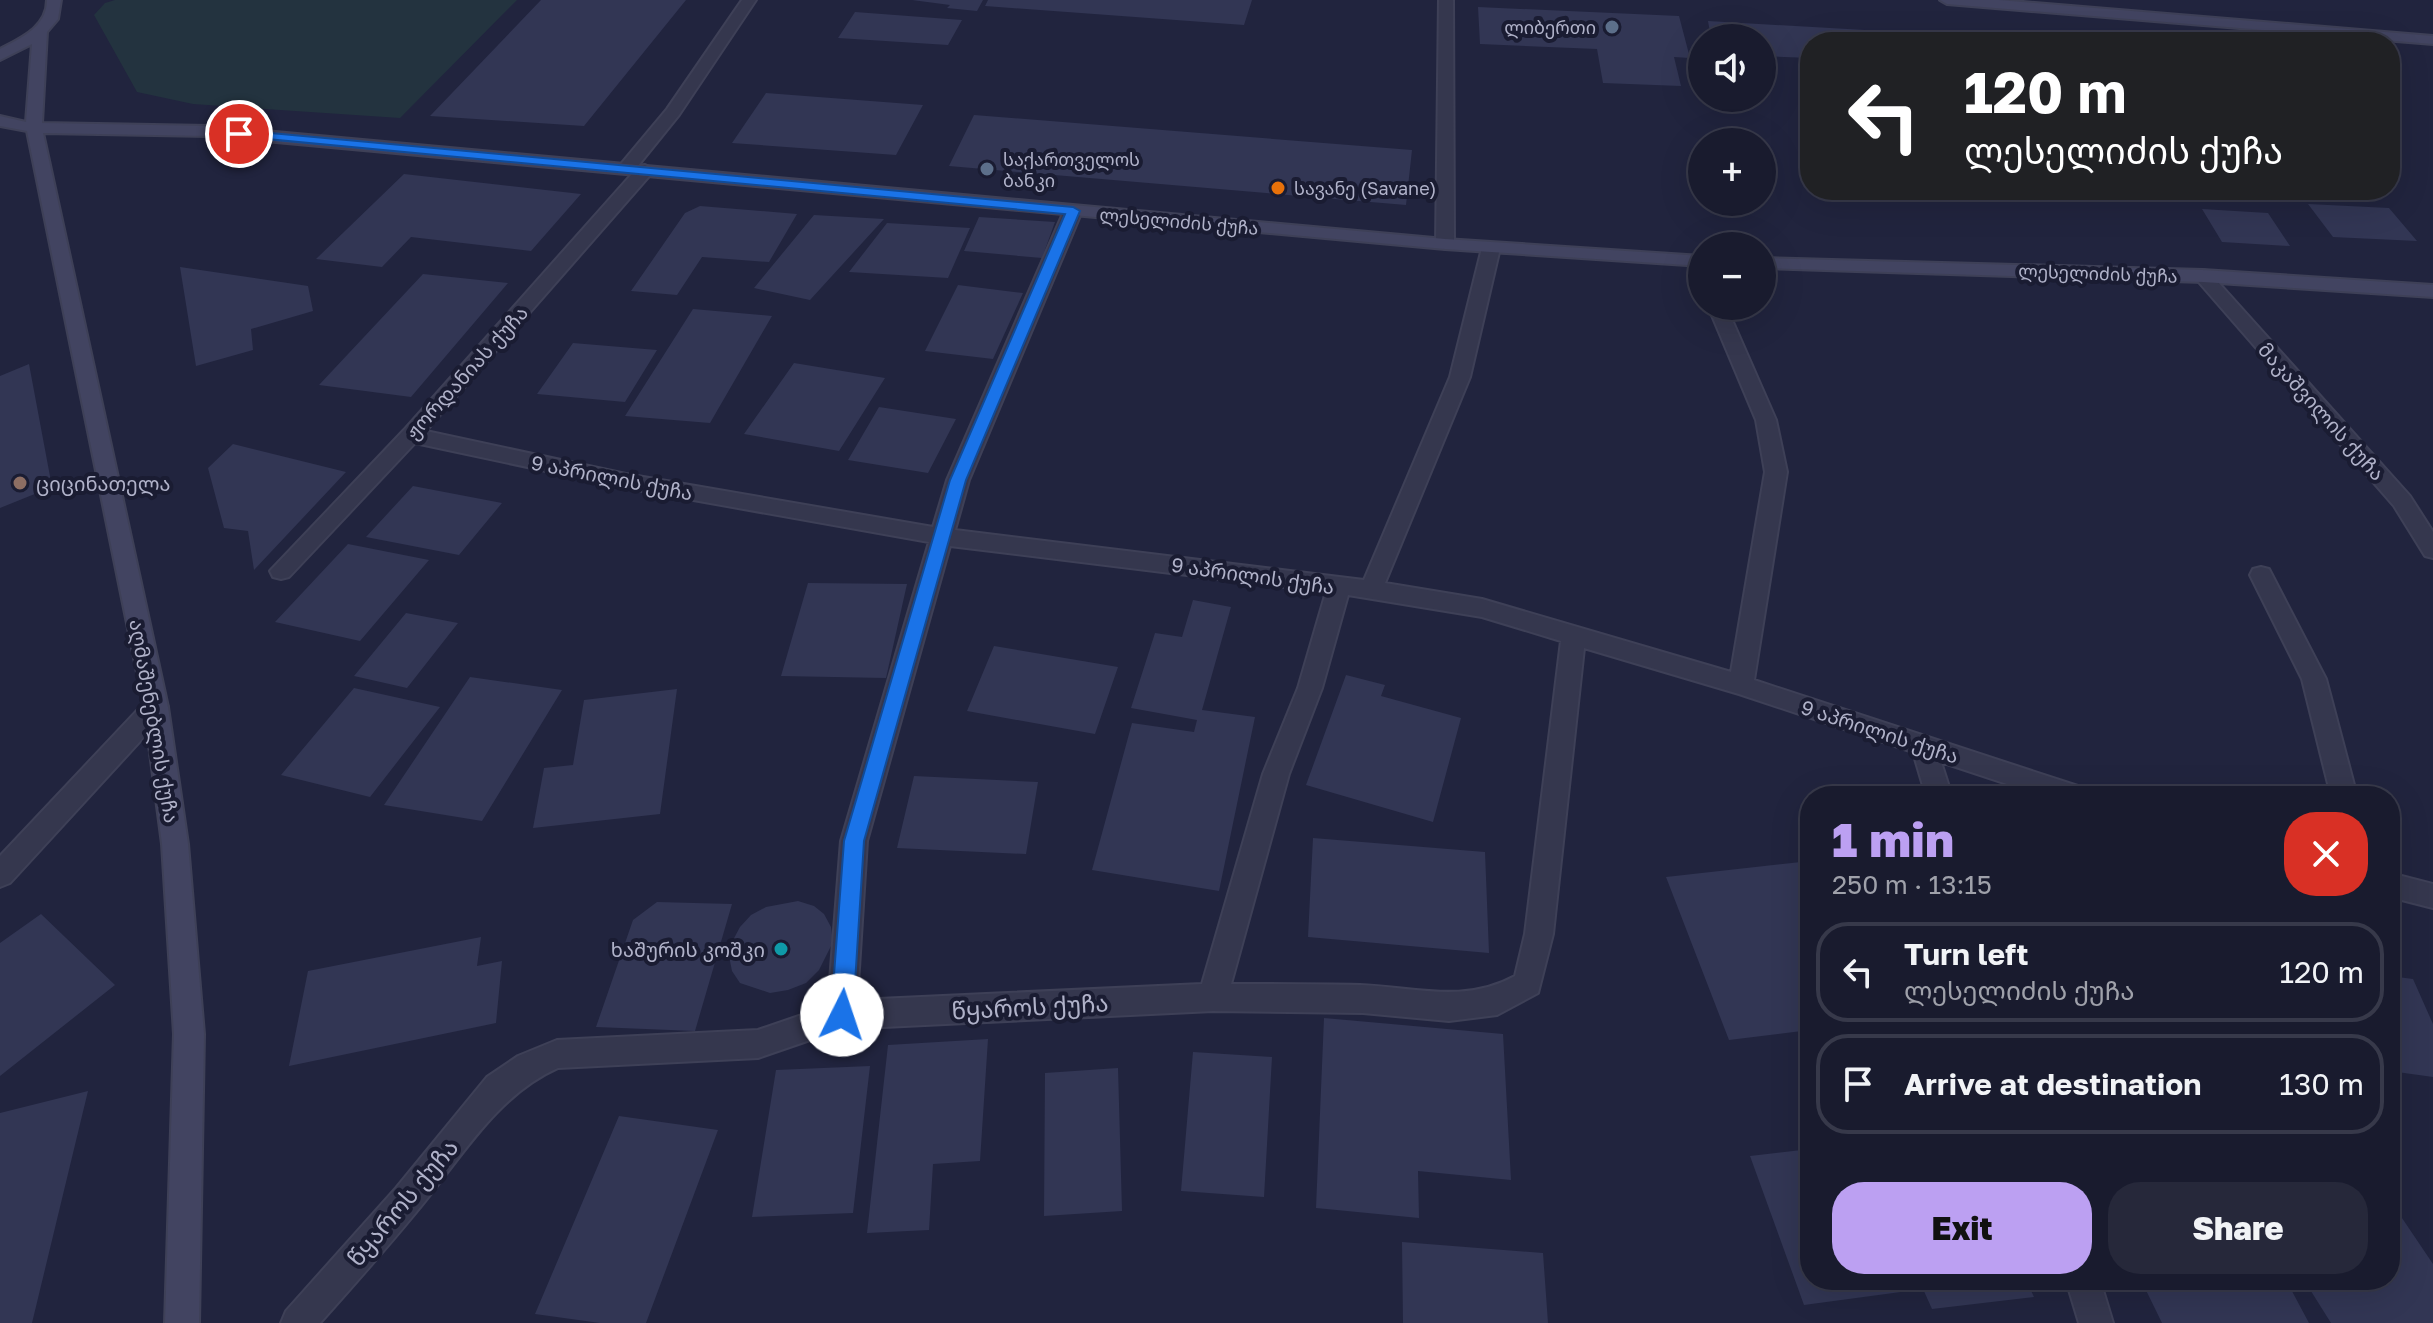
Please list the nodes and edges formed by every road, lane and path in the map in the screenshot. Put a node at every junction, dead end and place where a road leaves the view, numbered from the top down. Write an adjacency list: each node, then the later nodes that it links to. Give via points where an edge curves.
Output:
1 (54, 0): 5 (street, via 54,14)
2 (749, 0): 13 (street, ჟორდანიას ქუჩა)
3 (1446, 0): 15 (street)
4 (1947, 0): 6 (street)
5 (40, 31): 9 (street); 11 (street, აღმაშენებლის ქუჩა)
6 (2336, 32)
7 (2400, 37): 8 (street)
8 (2433, 40)
9 (0, 55)
10 (0, 121): 11 (street)
11 (34, 128): 12 (street); 13 (street, ლესელიძის ქუჩა, via 209,131); 31 (street, აღმაშენებლის ქუჩა)
12 (0, 135)
13 (636, 169): 14 (street, ლესელიძის ქუჩა); 22 (street, ჟორდანიას ქუჩა)
14 (1073, 211): 15 (street, ლესელიძის ქუჩა); 23 (street, via 958,480)
15 (1445, 244): 16 (street, ლესელიძის ქუჩა)
16 (1491, 248): 18 (street, ლესელიძის ქუჩა); 28 (street, via 1460,377)
17 (1776, 263): 19 (street, ლესელიძის ქუჩა)
18 (1688, 264)
19 (2203, 276): 20 (street, ლესელიძის ქუჩა); 24 (street, მაკაშვილის ქუჩა, via 2402,501)
20 (2433, 291)
21 (1723, 320): 30 (street, via 1766,420 1776,472)
22 (411, 435): 23 (street, 9 აპრილის ქუჩა, via 626,481); 25 (street, ჟორდანიას ქუჩა)
23 (943, 537): 27 (street, 9 აპრილის ქუჩა); 40 (street, via 854,841)
24 (2433, 550)
25 (281, 571)
26 (2261, 575): 35 (street, via 2314,679)
27 (1339, 587): 28 (street, 9 აპრილის ქუჩა); 39 (street, via 1310,688 1276,774)
28 (1371, 589): 29 (street, 9 აპრილის ქუჩა, via 1482,608)
29 (1574, 635): 30 (street, 9 აპრილის ქუჩა); 39 (street, წყაროს ქუჩა, via 1539,934 1528,984 1497,1001 1449,1007 1363,999)
30 (1741, 685): 32 (street, 9 აპრილის ქუჩა)
31 (156, 707): 36 (street); 42 (street, აღმაშენებლის ქუჩა, via 175,844 189,1034)
32 (1923, 745): 33 (street); 34 (street, 9 აპრილის ქუჩა)
33 (1936, 786)
34 (2045, 786)
35 (2341, 786)
36 (0, 875)
37 (2400, 888): 38 (street)
38 (2433, 896)
39 (1213, 997): 40 (street, წყაროს ქუჩა)
40 (842, 1015): 43 (street, წყაროს ქუჩა, via 758,1044 570,1052 529,1066 498,1087)
41 (2086, 1290): 44 (street)
42 (182, 1323)
43 (298, 1323)
44 (2096, 1323)

